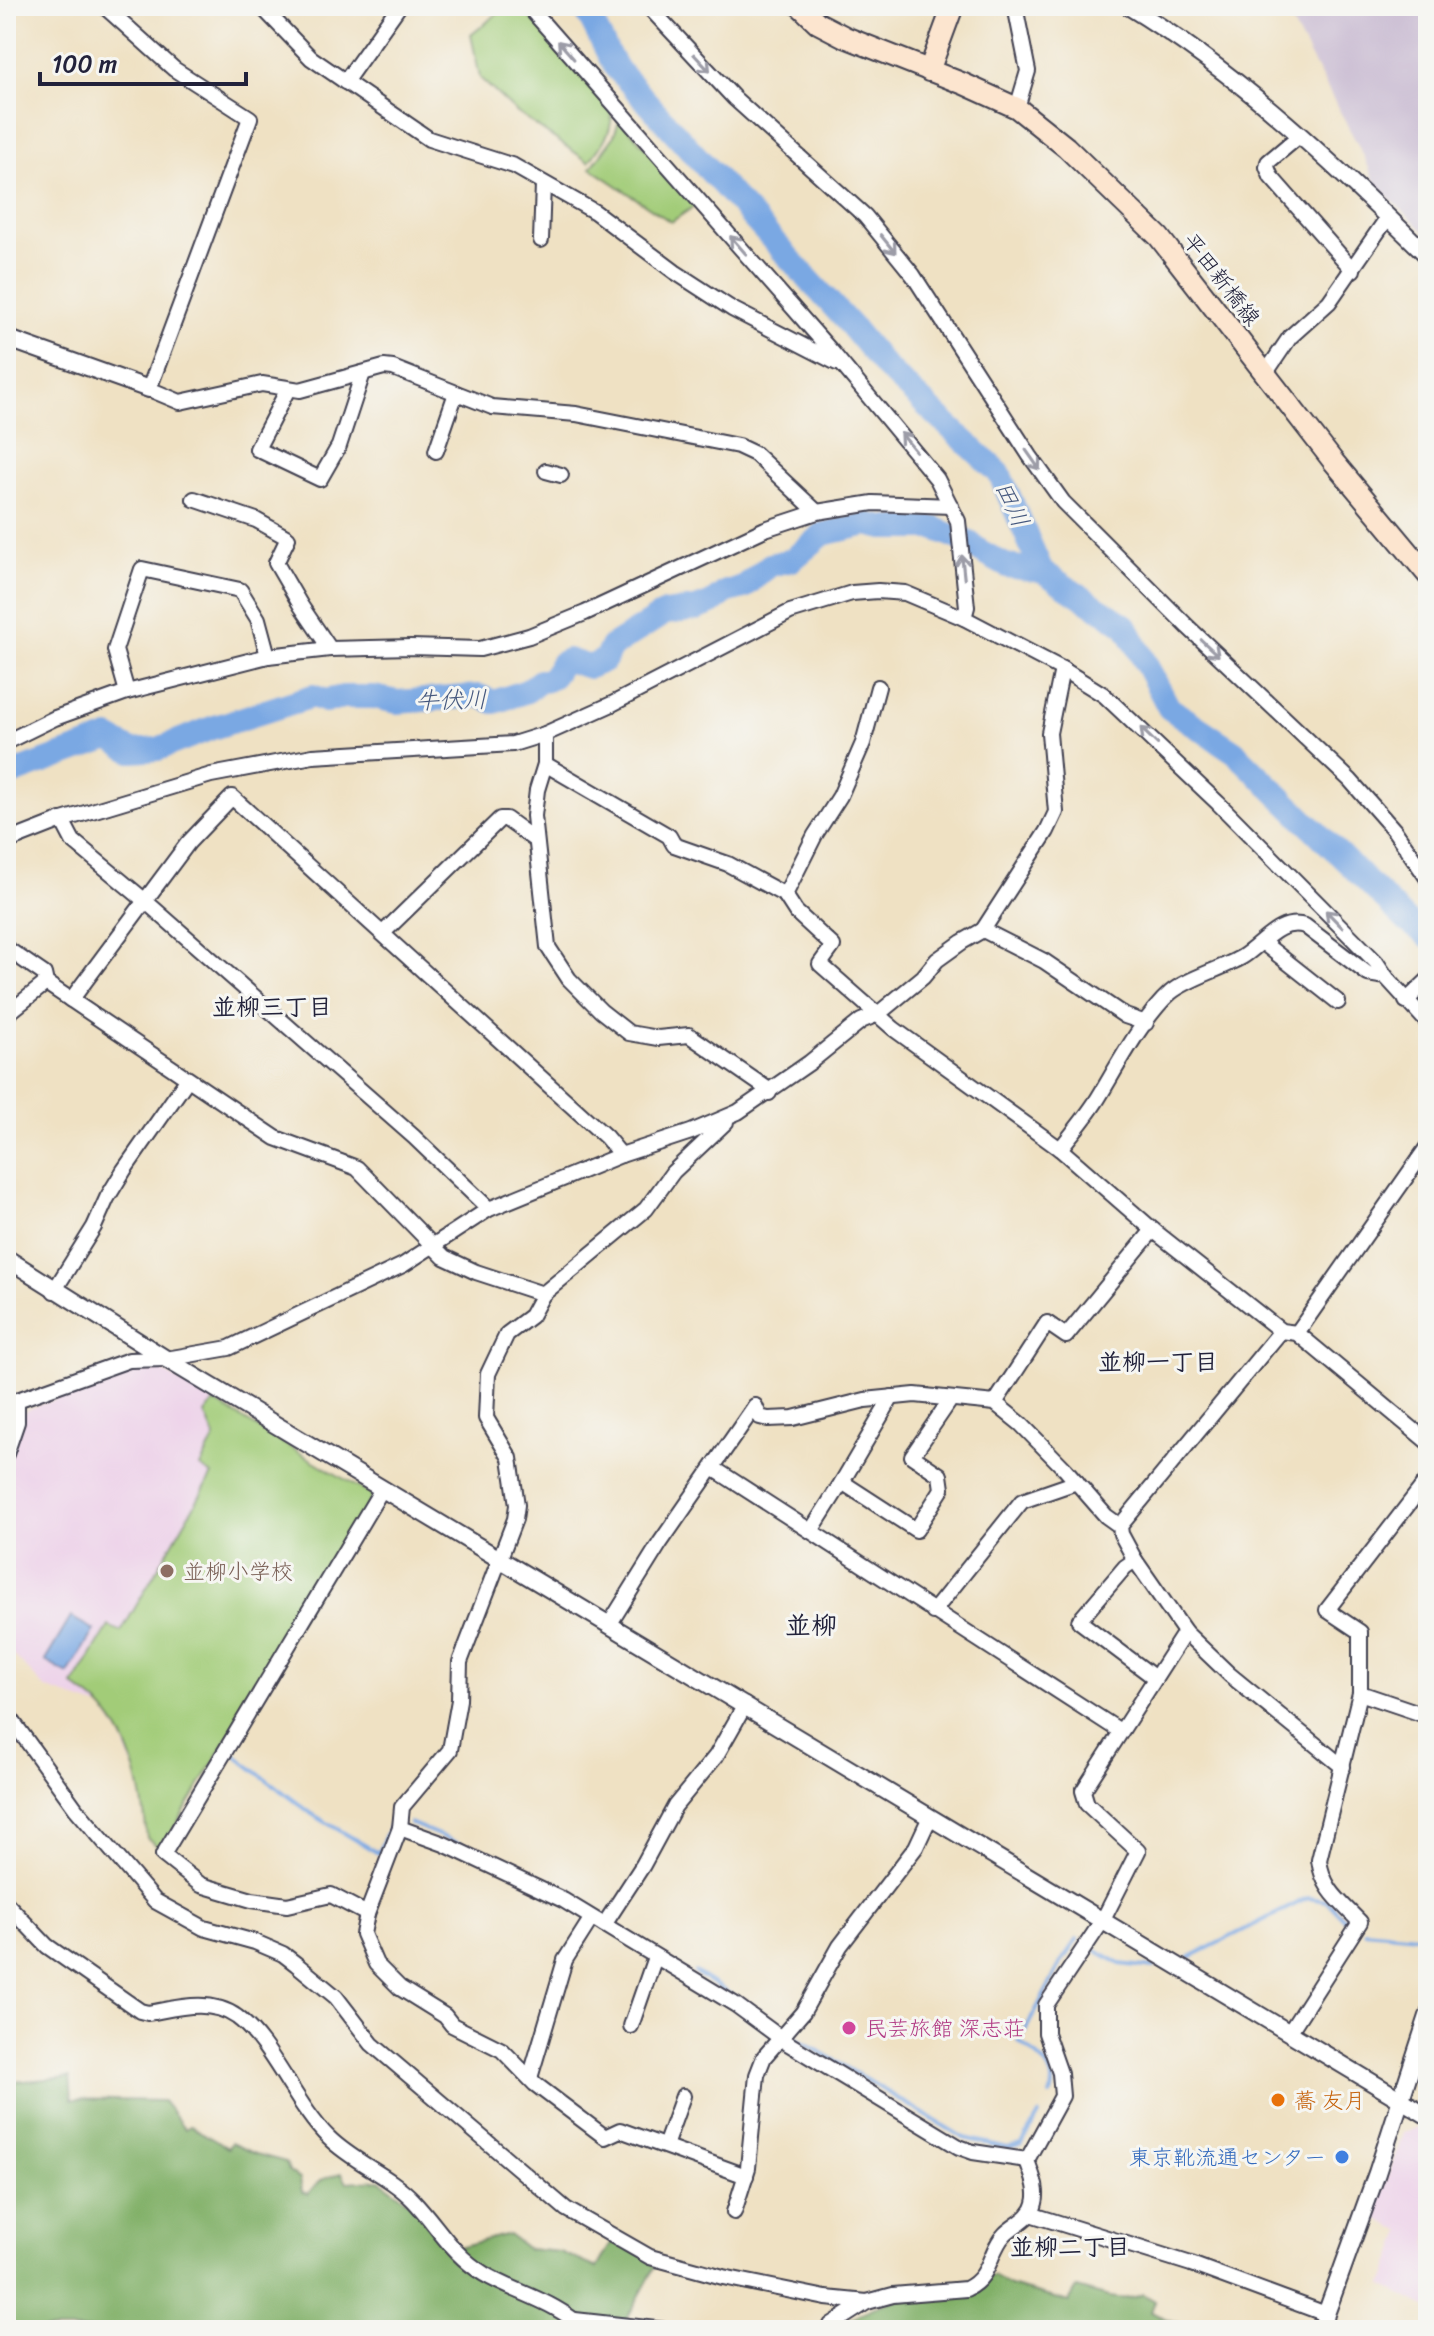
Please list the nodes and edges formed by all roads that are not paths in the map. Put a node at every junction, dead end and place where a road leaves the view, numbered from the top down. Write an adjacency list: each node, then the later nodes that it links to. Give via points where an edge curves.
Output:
1 (104, 6): 24 (street, via 174,69 250,118)
2 (261, 6): 12 (street, via 311,58)
3 (399, 6): 12 (street)
4 (528, 6): 21 (street, one-way to 4)
5 (648, 6): 44 (street, one-way to 44, via 734,98 865,216 913,275 1063,502 1350,780)
6 (800, 6): 11 (main road, 平田新橋線, via 845,37)
7 (953, 6): 11 (main road)
8 (1015, 6): 13 (street, via 1028,71)
9 (1128, 6): 10 (street)
10 (1150, 12): 14 (street)
11 (929, 71): 13 (main road, 平田新橋線)
12 (345, 82): 15 (street, via 429,139 514,166)
13 (1017, 108): 23 (main road, 平田新橋線, via 1066,147 1159,237)
14 (1299, 136): 16 (street); 19 (street, via 1268,162 1271,177)
15 (543, 184): 17 (street); 21 (street, via 595,212 732,309)
16 (1388, 217): 18 (street); 19 (street)
17 (541, 240)
18 (1428, 256)
19 (1353, 270): 23 (street, via 1329,302 1290,337)
20 (6, 338): 24 (street)
21 (843, 366): 29 (street, one-way to 21, via 937,479)
22 (363, 373): 25 (street); 25 (street, via 339,446 320,479 257,449); 26 (street, via 393,368)
23 (1265, 374): 31 (main road, 平田新橋線)
24 (149, 389): 25 (street, via 180,402 262,384)
25 (288, 389)
26 (456, 393): 27 (street); 30 (street, via 492,407 576,414 738,446 755,454)
27 (436, 451)
28 (194, 499): 33 (street, via 256,520 288,538 276,563)
29 (951, 506): 30 (street, via 873,503); 32 (street, one-way to 29, via 958,521)
30 (817, 512): 33 (street, via 765,529 529,636 480,649)
31 (1428, 575)
32 (964, 615): 35 (street); 38 (street, via 905,593 852,593 790,612)
33 (330, 649): 34 (street)
34 (268, 656): 37 (street); 37 (street, via 258,619 240,590 142,569 115,650)
35 (1062, 669): 47 (street, via 1049,733 1056,812); 51 (street, one-way to 35, via 1274,858 1121,709)
36 (878, 687): 45 (street, via 863,743 840,796)
37 (127, 692): 39 (street)
38 (545, 734): 40 (street); 41 (street, via 513,744 313,756 209,776)
39 (6, 742)
40 (545, 764): 42 (street, via 537,790); 45 (street, via 669,836 674,845 728,864)
41 (62, 820): 43 (street); 46 (street, via 73,841)
42 (535, 840): 48 (street, via 500,819); 62 (street, via 548,947 569,979 629,1033 658,1038 689,1035)
43 (6, 842)
44 (1428, 879)
45 (785, 895): 57 (street, via 833,946 820,964)
46 (144, 900): 48 (street, via 232,797); 55 (street); 67 (street)
47 (983, 930): 57 (street, via 937,960); 59 (street, via 1044,961 1125,1016)
48 (384, 932): 66 (street)
49 (1262, 942): 51 (street, via 1284,925 1305,926 1368,974); 56 (street); 59 (street, via 1171,992)
50 (6, 948): 53 (street, via 44,974)
51 (1386, 977): 54 (street)
52 (1428, 980): 54 (street)
53 (46, 983): 55 (street); 58 (street)
54 (1409, 998): 60 (street)
55 (71, 1000): 61 (street)
56 (1338, 1002)
57 (878, 1014): 62 (street, via 861,1021); 65 (street)
58 (6, 1015)
59 (1146, 1023): 65 (street)
60 (1428, 1023)
61 (187, 1080): 69 (street, via 276,1138 357,1168); 71 (street, via 124,1170)
62 (769, 1093): 63 (street)
63 (738, 1112): 66 (street); 72 (street, via 701,1142 646,1209)
64 (1428, 1146): 74 (street)
65 (1060, 1149): 68 (street)
66 (621, 1155): 67 (street)
67 (489, 1209): 69 (street)
68 (1153, 1230): 73 (street); 79 (street, via 1066,1336 1047,1323)
69 (432, 1244): 72 (street, via 444,1257 476,1272); 75 (street, via 403,1265 229,1348)
70 (6, 1258): 71 (street)
71 (54, 1291): 75 (street)
72 (543, 1294): 89 (street, via 531,1316 507,1334 488,1374 486,1418 510,1458 517,1505)
73 (1281, 1331): 74 (street); 87 (street)
74 (1297, 1333): 80 (street)
75 (166, 1359): 78 (street, via 129,1360); 86 (street)
76 (892, 1397): 77 (street); 82 (street, via 793,1418 760,1417 755,1406); 84 (street)
77 (951, 1399): 79 (street); 84 (street, via 912,1456 940,1475 942,1489 916,1530)
78 (11, 1402): 81 (street, via 17,1422)
79 (995, 1403): 85 (street)
80 (1428, 1442)
81 (6, 1454)
82 (713, 1468): 88 (street); 92 (street)
83 (1428, 1479): 95 (street, via 1327,1610 1360,1632)
84 (842, 1482): 88 (street)
85 (1077, 1482): 87 (street); 91 (street, via 1022,1501)
86 (382, 1489): 89 (street); 104 (street, via 163,1855 201,1885 252,1900 287,1905 331,1895)
87 (1120, 1526): 90 (street)
88 (811, 1531): 91 (street)
89 (500, 1558): 92 (street); 102 (street, via 460,1662 450,1750 402,1807)
90 (1135, 1560): 93 (street); 94 (street, via 1079,1621)
91 (933, 1612): 99 (street)
92 (609, 1625): 96 (street)
93 (1185, 1632): 94 (street); 100 (street)
94 (1155, 1678): 99 (street)
95 (1360, 1693): 98 (street); 100 (street)
96 (745, 1705): 101 (street); 106 (street, via 716,1756 675,1806 643,1865)
97 (6, 1712): 121 (street, via 76,1809 155,1901 204,1928 283,1954 336,1997 372,2044 566,2209 650,2257 723,2277)
98 (1428, 1716)
99 (1120, 1731): 105 (street, via 1083,1791 1087,1804 1138,1851)
100 (1343, 1767): 110 (street, via 1319,1860 1326,1887 1360,1922)
101 (930, 1817): 105 (street); 111 (street, via 916,1847 840,1946 803,2012)
102 (400, 1828): 104 (street); 106 (street, via 541,1888)
103 (6, 1903): 123 (street, via 47,1946 140,2011 201,2005 237,2017 331,2141 411,2198 450,2247 482,2273 550,2303)
104 (367, 1914): 112 (street, via 363,1934 376,1964 452,2025 502,2050)
105 (1103, 1920): 110 (street); 117 (street, via 1046,2005 1046,2033 1062,2096)
106 (597, 1922): 107 (street); 112 (street, via 565,1960)
107 (655, 1957): 109 (street); 111 (street)
108 (1428, 2016): 113 (street)
109 (631, 2026)
110 (1289, 2033): 113 (street)
111 (782, 2036): 117 (street, via 959,2147); 118 (street, via 757,2075)
112 (530, 2078): 116 (street, via 605,2137 620,2130)
113 (1401, 2100): 115 (street); 122 (street)
114 (683, 2106): 116 (street)
115 (1428, 2116)
116 (665, 2146): 118 (street)
117 (1027, 2160): 120 (street, via 1036,2202)
118 (746, 2176): 119 (street)
119 (734, 2212)
120 (1030, 2214): 121 (street, via 1003,2236 988,2270 974,2285); 122 (street, via 1191,2264)
121 (867, 2302): 125 (street)
122 (1325, 2322)
123 (580, 2325): 124 (street)
124 (665, 2330)
125 (829, 2330)

